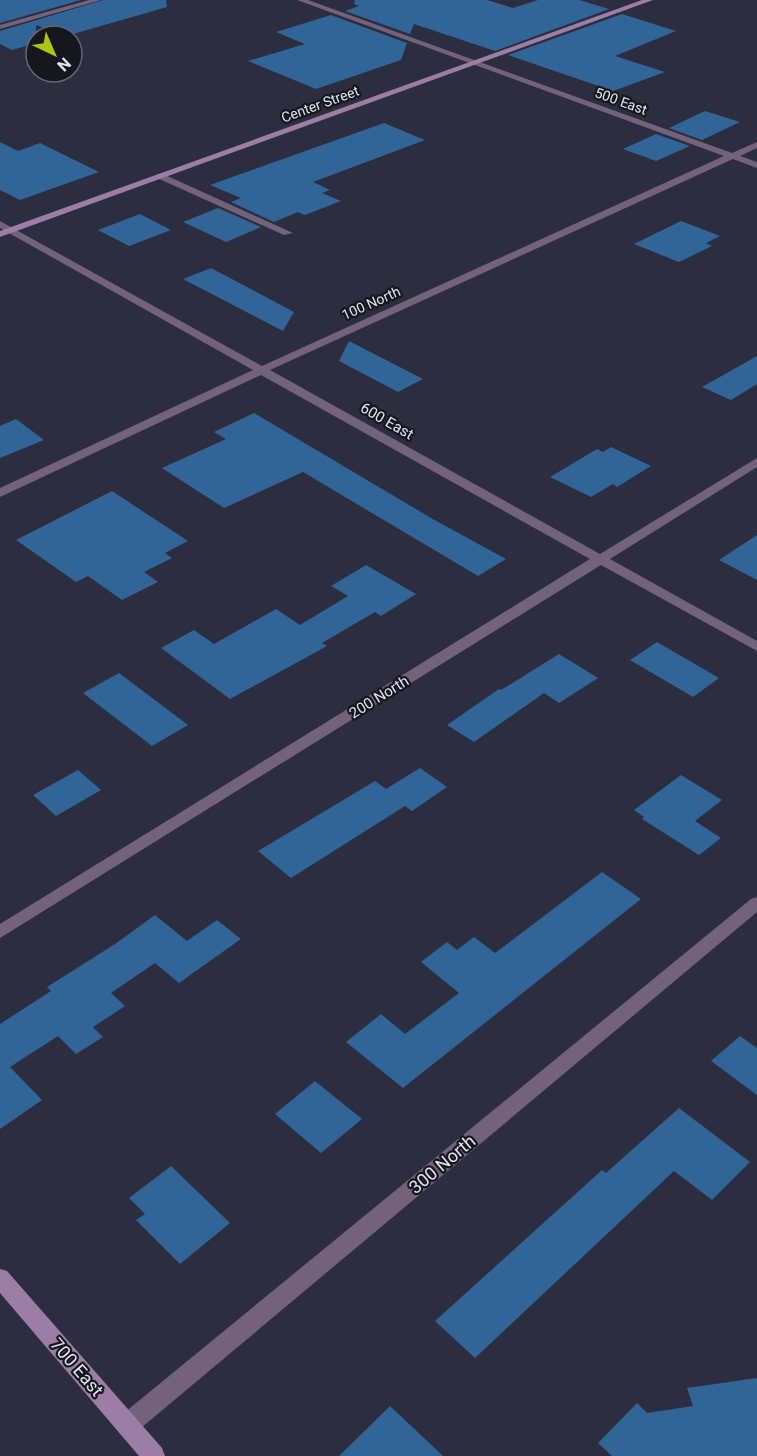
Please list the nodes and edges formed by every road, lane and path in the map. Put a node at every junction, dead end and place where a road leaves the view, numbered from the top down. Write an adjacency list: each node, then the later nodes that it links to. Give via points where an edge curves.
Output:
1 (97, 0): 4 (street)
2 (301, 0): 5 (street, 500 East)
3 (649, 0): 5 (street, Center Street)
4 (0, 27)
5 (476, 62): 7 (street, 500 East); 9 (street, Center Street)
6 (757, 145): 7 (street, 100 North)
7 (732, 156): 8 (street, 500 East); 12 (street, 100 North)
8 (757, 165)
9 (160, 176): 10 (street, Center Street); 11 (street)
10 (4, 230): 12 (street, 600 East)
11 (288, 233)
12 (263, 369): 14 (street, 100 North); 15 (street, 600 East)
13 (757, 462): 15 (street, 200 North)
14 (0, 493)
15 (599, 560): 16 (street, 600 East); 18 (street, 200 North)
16 (757, 647)
17 (757, 903): 20 (street, 300 North)
18 (0, 932)
19 (0, 1278): 20 (street, 700 East)
20 (127, 1425): 21 (street, 700 East)
21 (154, 1456)

